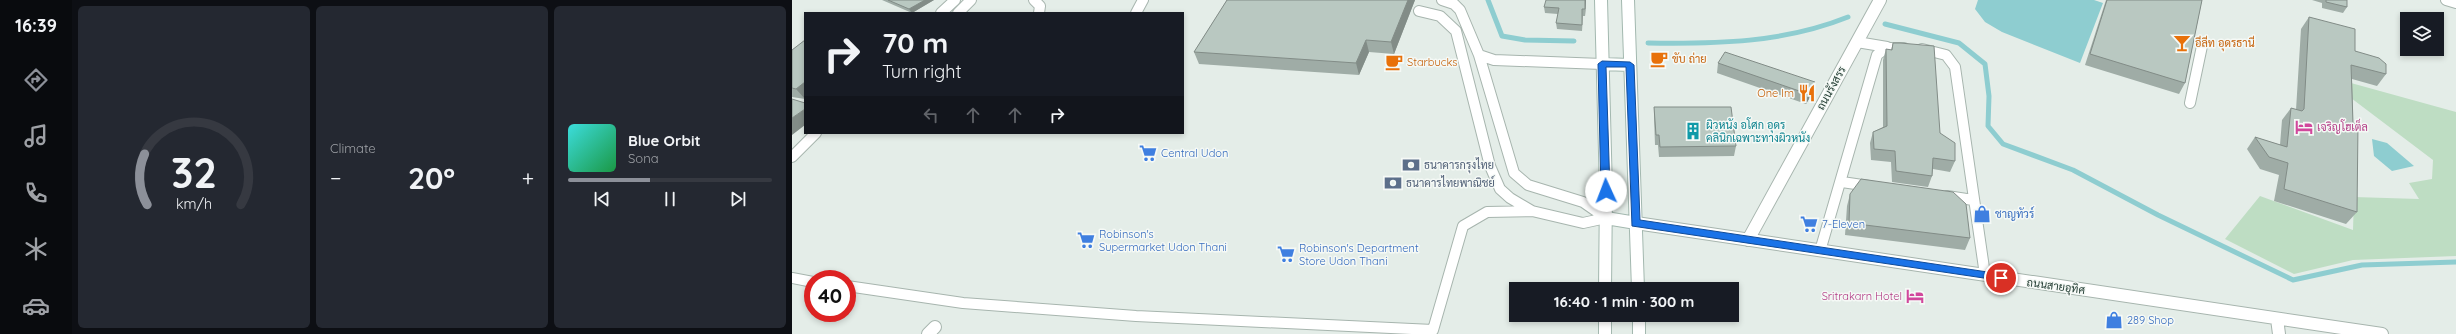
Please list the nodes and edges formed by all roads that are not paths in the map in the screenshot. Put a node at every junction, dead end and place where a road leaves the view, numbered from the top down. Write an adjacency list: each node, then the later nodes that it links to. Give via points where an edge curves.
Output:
1 (955, 0): 11 (lane)
2 (971, 0): 13 (lane)
3 (1034, 0): 14 (lane, via 1040,6)
4 (1143, 0): 15 (lane)
5 (1442, 0): 19 (lane, via 1454,4 1460,10)
6 (1601, 0): 20 (street)
7 (1628, 0): 21 (street)
8 (1880, 0): 16 (street, ถนนรังสรร)
9 (2446, 0): 10 (lane)
10 (2456, 2)
11 (943, 11)
12 (1419, 11): 29 (lane, via 1438,14 1456,31 1493,177 1500,189 1510,198)
13 (959, 12)
14 (1039, 12)
15 (1137, 12)
16 (1857, 42): 18 (lane); 32 (street, ถนนรังสรร)
17 (2202, 46): 22 (lane)
18 (1887, 47): 25 (lane, via 1881,49 1877,55); 28 (lane, via 1936,51 1952,58)
19 (1479, 56): 20 (lane, via 1494,60); 30 (lane, via 1514,173 1534,188 1584,202)
20 (1602, 64): 21 (street); 30 (street)
21 (1630, 65): 31 (street)
22 (2190, 103)
23 (815, 134): 24 (lane)
24 (792, 157)
25 (1842, 182): 26 (lane); 33 (lane)
26 (1880, 188)
27 (1934, 195): 28 (lane)
28 (1972, 200): 34 (lane)
29 (1532, 211): 30 (lane, via 1583,223); 39 (lane, via 1492,209 1474,215 1463,226 1433,330 1136,316 971,304)
30 (1606, 218): 31 (street, ถนนสายอุทิศ); 37 (street)
31 (1636, 223): 32 (street, ถนนสายอุทิศ); 38 (street)
32 (1748, 240): 33 (street, ถนนสายอุทิศ)
33 (1820, 251): 34 (street, ถนนสายอุทิศ)
34 (1985, 275): 40 (street, ถนนสายอุทิศ)
35 (792, 278): 36 (lane)
36 (804, 280)
37 (1605, 282)
38 (1638, 282)
39 (856, 287)
40 (2277, 319): 45 (street); 46 (street, ถนนสายอุทิศ)
41 (1605, 322): 43 (street)
42 (1639, 322): 44 (street)
43 (1606, 334)
44 (1639, 334)
45 (2279, 334)
46 (2382, 334)

